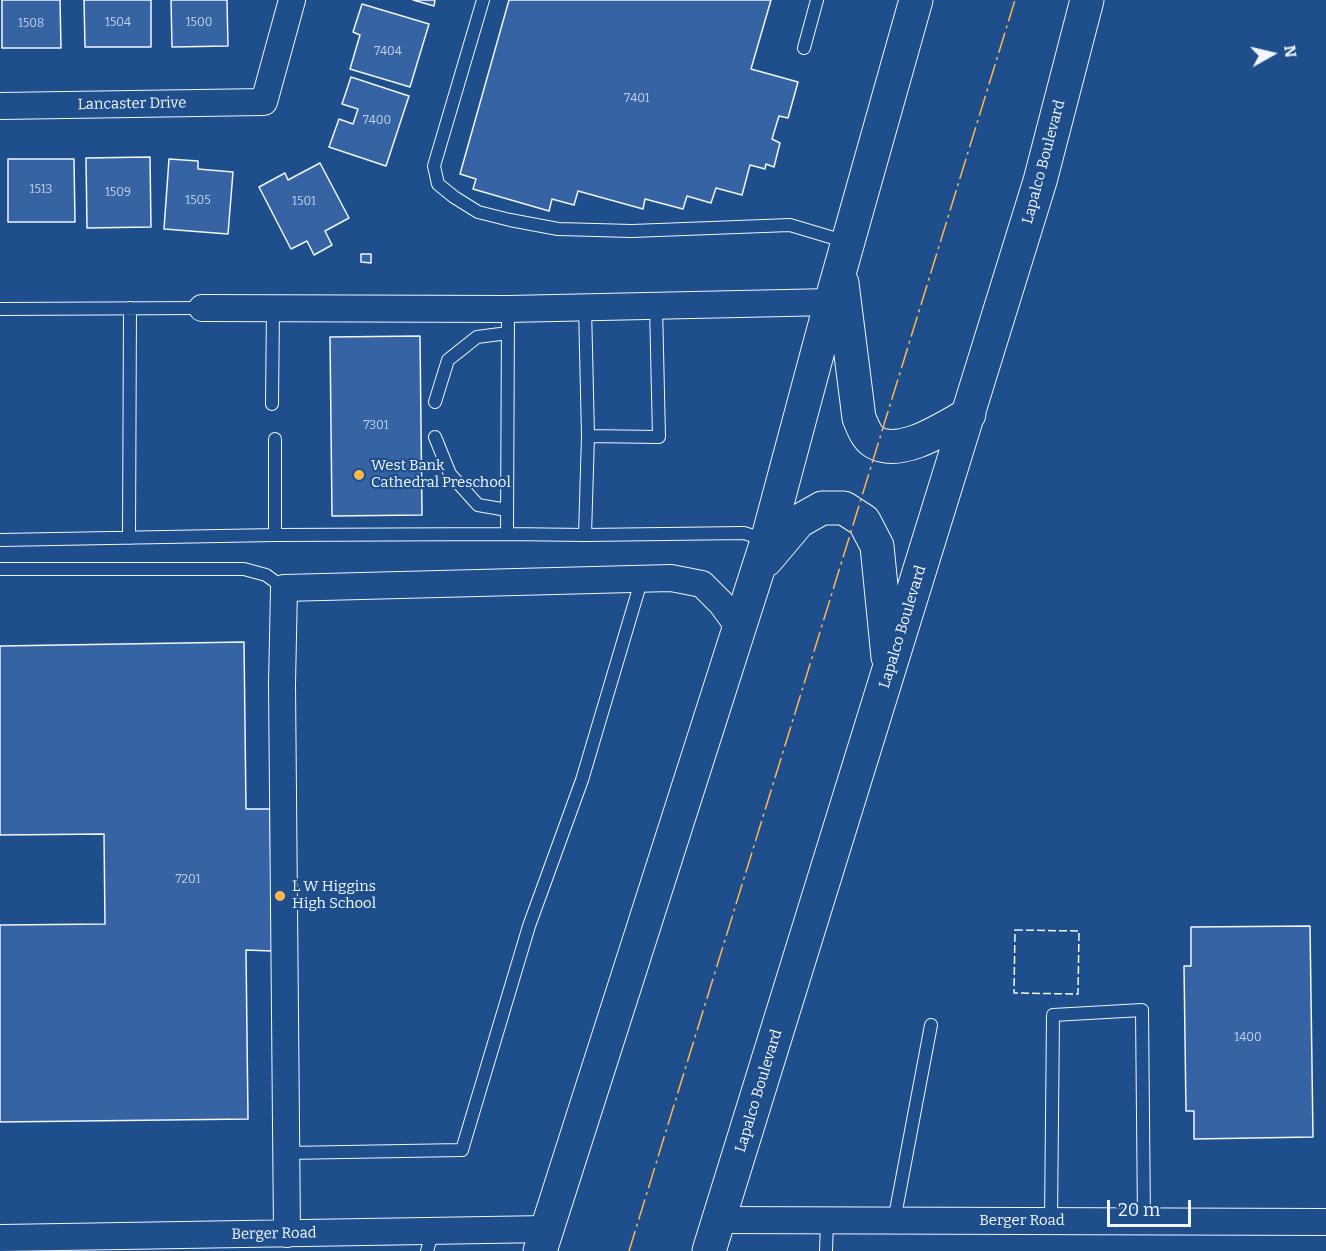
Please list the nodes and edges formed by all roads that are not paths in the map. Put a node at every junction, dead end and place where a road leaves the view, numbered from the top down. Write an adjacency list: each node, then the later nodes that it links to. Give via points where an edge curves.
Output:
1 (292, 0): 7 (street, Lancaster Drive, via 264,102)
2 (483, 0): 8 (lane, via 434,166 438,184 454,197 477,212 558,229 632,231 790,225)
3 (817, 0): 6 (lane)
4 (916, 0): 8 (main road)
5 (1087, 0): 19 (main road, Lapalco Boulevard, via 1040,182)
6 (804, 48)
7 (0, 106)
8 (844, 256): 9 (main road); 19 (main road, via 859,418 865,432 883,446 899,447 926,438)
9 (831, 302): 10 (street); 29 (main road)
10 (656, 306): 11 (street); 20 (lane, via 659,437)
11 (585, 307): 16 (street); 20 (lane)
12 (130, 308): 13 (lane); 15 (lane); 27 (lane)
13 (202, 308): 14 (street)
14 (273, 308): 16 (street); 18 (lane)
15 (0, 309)
16 (508, 321): 17 (lane, via 477,337 448,360); 23 (lane)
17 (435, 402)
18 (272, 404)
19 (969, 414): 34 (main road, Lapalco Boulevard)
20 (588, 436): 26 (lane)
21 (435, 437): 23 (lane, via 450,474 478,505)
22 (275, 440): 25 (lane)
23 (507, 510): 24 (lane)
24 (507, 534): 25 (lane); 26 (lane)
25 (275, 535): 27 (lane)
26 (585, 535): 29 (lane, via 744,533)
27 (129, 538): 28 (lane)
28 (0, 540)
29 (762, 555): 33 (main road); 34 (main road, via 799,521 822,508 844,508 864,521 877,546)
30 (0, 569): 32 (lane, via 244,569 266,575)
31 (642, 578): 32 (street); 33 (street, via 702,584); 36 (lane, via 582,780 529,926 462,1150)
32 (285, 588): 36 (street, via 282,684)
33 (740, 629): 45 (main road)
34 (889, 671): 37 (main road, Lapalco Boulevard)
35 (931, 1025): 39 (lane)
36 (286, 1153): 43 (street)
37 (718, 1220): 38 (street, Berger Road); 48 (main road, Lapalco Boulevard)
38 (826, 1221): 39 (street, Berger Road); 49 (lane)
39 (894, 1221): 40 (street, Berger Road)
40 (1051, 1221): 41 (street, Berger Road); 41 (lane, via 1053,1015 1142,1010)
41 (1144, 1222): 42 (street, Berger Road)
42 (1326, 1222)
43 (287, 1234): 46 (street, Berger Road); 47 (street, Berger Road)
44 (0, 1238): 47 (street, Berger Road)
45 (544, 1240): 46 (street, Berger Road)
46 (430, 1241)
47 (82, 1244)
48 (709, 1251)
49 (826, 1251)

